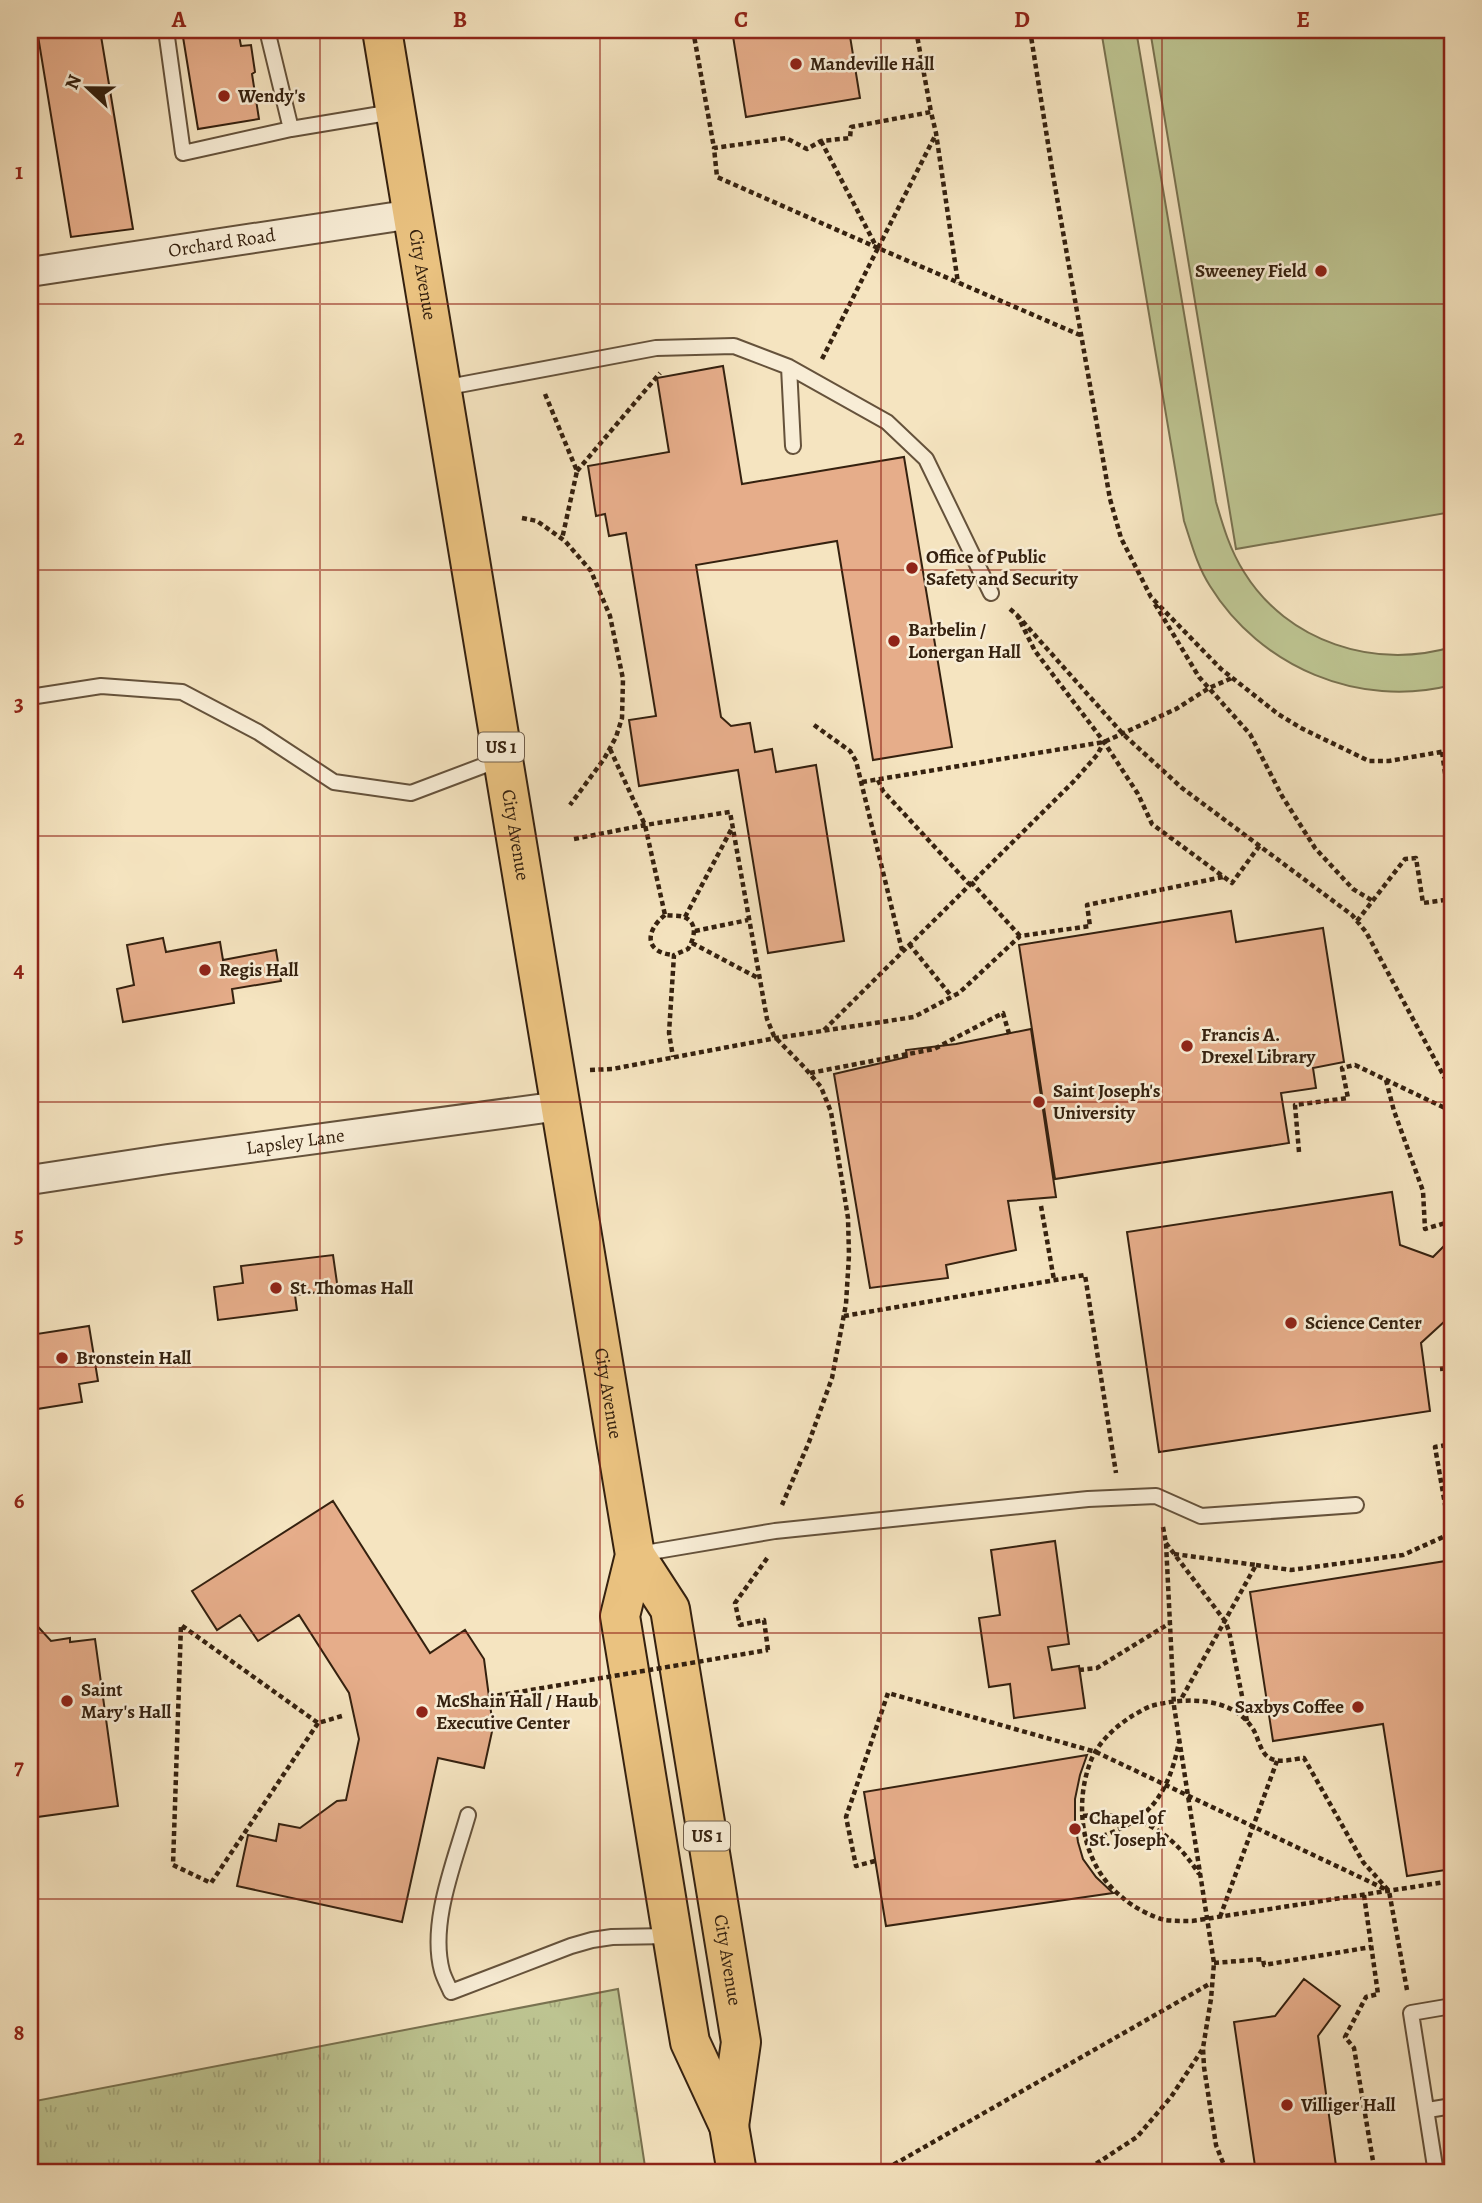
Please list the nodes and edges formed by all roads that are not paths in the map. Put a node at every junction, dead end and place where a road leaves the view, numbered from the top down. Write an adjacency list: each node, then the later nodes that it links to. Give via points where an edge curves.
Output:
1 (166, 30): 5 (lane, via 183,153)
2 (267, 30): 5 (lane)
3 (382, 30): 4 (highway, City Avenue / US 1)
4 (396, 111): 5 (lane); 6 (highway, City Avenue / US 1)
5 (291, 129)
6 (413, 214): 7 (street, Orchard Road); 9 (highway, City Avenue / US 1)
7 (30, 272)
8 (789, 367): 9 (lane, via 734,346 656,348); 10 (lane); 11 (lane, via 887,422 926,459)
9 (442, 388): 13 (highway, City Avenue / US 1)
10 (793, 446)
11 (991, 593)
12 (30, 698): 13 (lane, via 101,686 182,692 258,732 334,782 411,793)
13 (503, 759): 14 (highway, City Avenue / US 1)
14 (557, 1089): 15 (street, Lapsley Lane); 17 (highway, City Avenue / US 1)
15 (30, 1180)
16 (1356, 1505): 17 (lane, via 1201,1516 1156,1496 1088,1499 775,1531)
17 (635, 1555): 19 (highway, City Avenue / US 1, via 620,1615); 23 (highway, City Avenue / US 1, via 670,1609 741,2042)
18 (468, 1815): 19 (lane, via 439,1917 442,1972 451,1992 592,1940)
19 (673, 1936): 23 (highway, City Avenue / US 1, via 690,2042)
20 (1452, 2006): 22 (lane, via 1411,2013)
21 (1452, 2106): 22 (lane)
22 (1428, 2110): 25 (lane)
23 (729, 2126): 24 (highway, City Avenue / US 1)
24 (737, 2173)
25 (1436, 2173)

